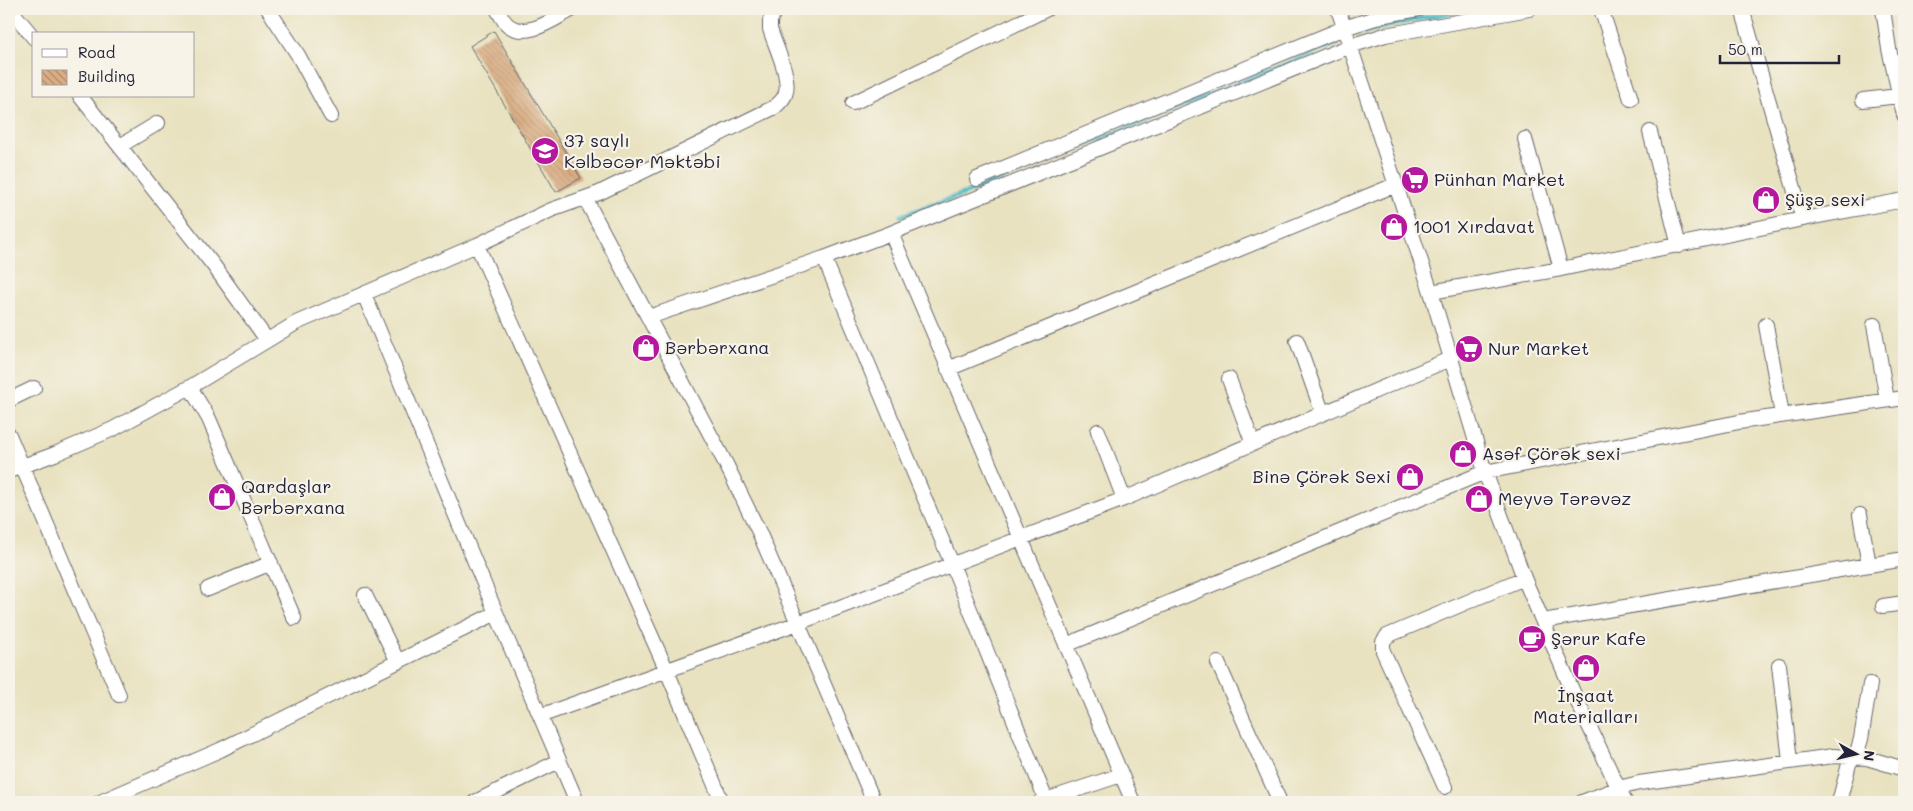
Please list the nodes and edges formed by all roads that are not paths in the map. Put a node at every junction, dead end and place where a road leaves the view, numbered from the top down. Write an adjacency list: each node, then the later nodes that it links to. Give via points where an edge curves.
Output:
1 (10, 9): 14 (street)
2 (268, 9): 22 (street, via 298,55)
3 (497, 9): 4 (street, via 507,25 519,31 530,30)
4 (573, 9)
5 (775, 9): 29 (street, via 770,29 787,82 783,100 775,107)
6 (1047, 9): 20 (street)
7 (1338, 9): 13 (street)
8 (1419, 9): 13 (street)
9 (1530, 9): 15 (street, via 1393,34)
10 (1601, 9): 18 (street)
11 (1742, 9): 31 (street)
12 (1883, 9): 16 (street)
13 (1344, 28): 15 (street); 27 (street)
14 (32, 36)
15 (1350, 46): 28 (street); 32 (street)
16 (1899, 96): 19 (street); 21 (street)
17 (82, 98): 26 (street)
18 (1631, 99)
19 (1863, 100)
20 (853, 103)
21 (1904, 114)
22 (331, 116)
23 (158, 123): 26 (street)
24 (1650, 132): 34 (street)
25 (1525, 138): 36 (street)
26 (120, 146): 42 (street)
27 (977, 179)
28 (1395, 185): 37 (street); 45 (street)
29 (585, 198): 33 (street, via 551,210); 39 (street)
30 (1904, 200): 31 (street)
31 (1804, 219): 34 (street)
32 (891, 233): 35 (street); 45 (street)
33 (477, 245): 38 (street); 79 (street)
34 (1679, 246): 36 (street)
35 (824, 258): 39 (street); 64 (street)
36 (1561, 268): 37 (street)
37 (1431, 292): 44 (street)
38 (364, 294): 42 (street, via 296,323); 71 (street)
39 (648, 317): 74 (street, via 755,524)
40 (1766, 325): 53 (street)
41 (1874, 325): 51 (street)
42 (267, 340): 47 (street)
43 (1297, 341): 52 (street)
44 (1452, 358): 52 (street); 58 (street)
45 (948, 369): 61 (street)
46 (1229, 379): 56 (street)
47 (190, 387): 57 (street, via 113,429); 63 (street, via 209,419)
48 (34, 388): 50 (street)
49 (1904, 398): 51 (street)
50 (9, 400)
51 (1887, 400): 53 (street)
52 (1324, 414): 56 (street)
53 (1782, 415): 58 (street)
54 (1098, 431): 59 (street)
55 (9, 435): 57 (street)
56 (1253, 444): 59 (street)
57 (15, 469): 81 (street)
58 (1485, 472): 66 (street); 75 (street)
59 (1124, 498): 61 (street)
60 (1860, 515): 65 (street)
61 (1020, 538): 64 (street); 75 (street)
62 (1904, 559): 65 (street)
63 (270, 563): 67 (street); 72 (street)
64 (952, 564): 74 (street); 90 (street)
65 (1869, 565): 73 (street)
66 (1524, 578): 73 (street); 88 (street, via 1387,636 1382,642 1383,651)
67 (208, 589)
68 (365, 595): 76 (street)
69 (1904, 603): 70 (street)
70 (1883, 606)
71 (496, 613): 76 (street); 82 (street)
72 (294, 618)
73 (1543, 620): 89 (street)
74 (798, 623): 79 (street); 95 (street)
75 (1066, 645): 87 (street)
76 (398, 662): 91 (street, via 220,750)
77 (1218, 663): 97 (street)
78 (1779, 665): 85 (street)
79 (667, 671): 82 (street); 94 (street)
80 (1870, 684): 83 (street, via 1861,739)
81 (119, 695)
82 (540, 716): 84 (street)
83 (1853, 756): 85 (street); 86 (street); 100 (street)
84 (559, 761): 92 (street); 93 (street)
85 (1790, 761): 89 (street)
86 (1904, 769)
87 (1121, 775): 90 (street); 96 (street)
88 (1445, 787)
89 (1619, 788): 98 (street); 99 (street)
90 (1043, 801)
91 (100, 802)
92 (475, 802)
93 (577, 802)
94 (722, 802)
95 (874, 802)
96 (1133, 802)
97 (1280, 802)
98 (1582, 802)
99 (1625, 802)
100 (1838, 802)

